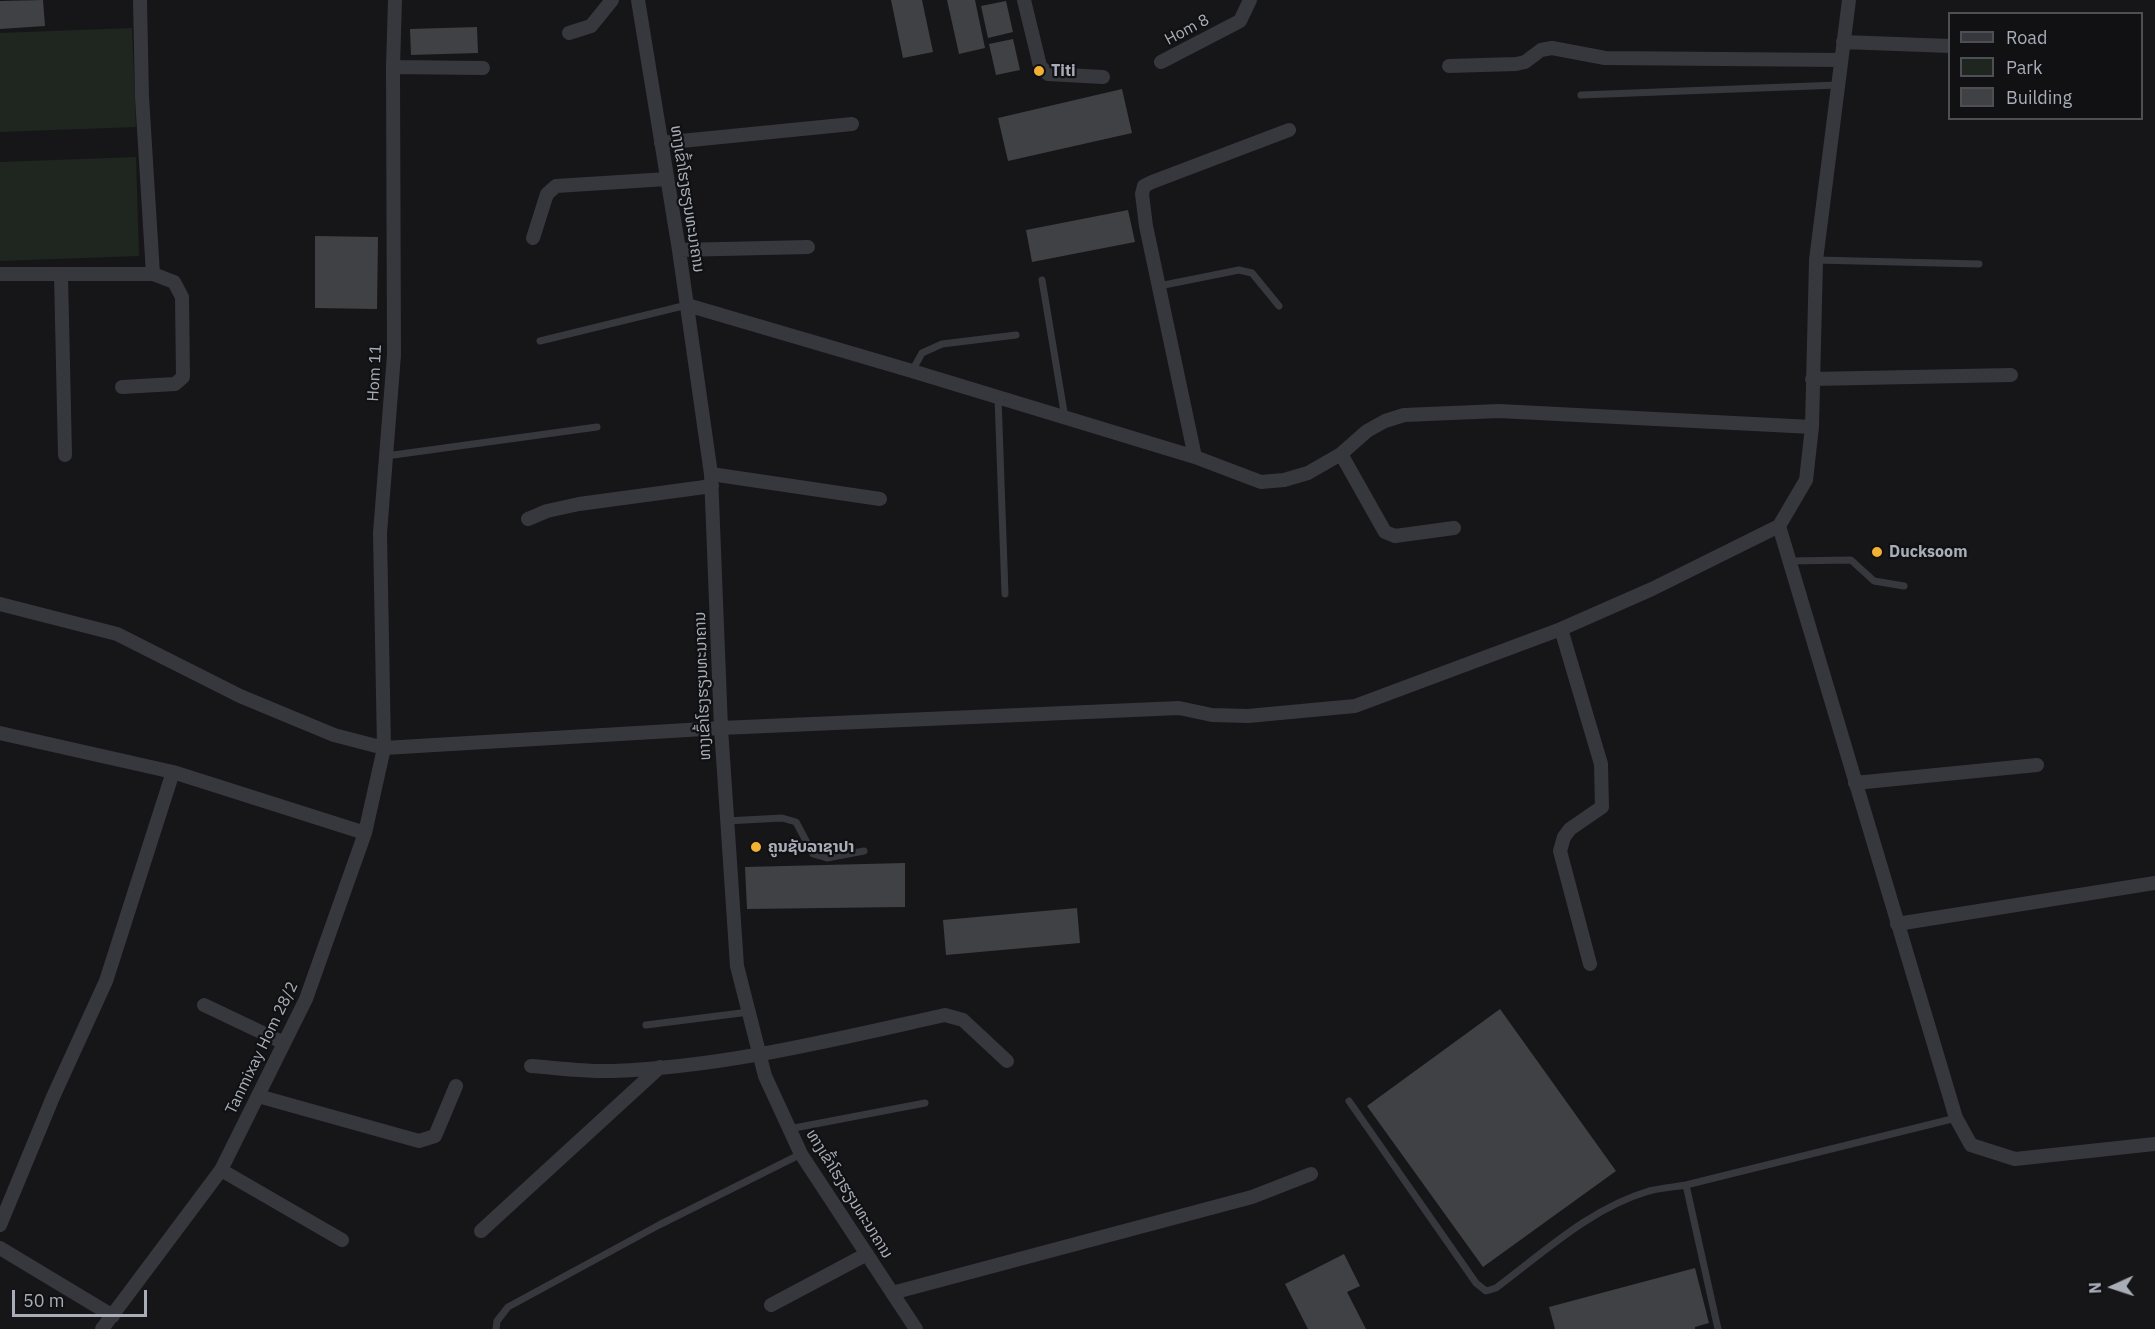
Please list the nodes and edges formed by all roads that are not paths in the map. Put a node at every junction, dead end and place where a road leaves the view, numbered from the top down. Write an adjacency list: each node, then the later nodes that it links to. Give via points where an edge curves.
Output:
1 (140, 0): 29 (street)
2 (395, 0): 14 (street, Hom 11)
3 (612, 0): 8 (street, via 591,26)
4 (638, 0): 21 (street, ທາງເຂົ້າໂຮງຮຽນທະນາຄານ)
5 (1024, 0): 16 (street, via 1040,66 1048,74)
6 (1250, 0): 12 (street, Hom 8, via 1240,21)
7 (1849, 0): 9 (street)
8 (568, 33)
9 (1843, 42): 10 (street); 11 (street)
10 (1948, 46)
11 (1841, 60): 13 (street, via 1605,58 1552,48 1516,64); 17 (street)
12 (1161, 62)
13 (1449, 66)
14 (393, 67): 15 (street); 47 (street, Hom 11, via 394,355)
15 (483, 68)
16 (1103, 77)
17 (1838, 85): 18 (lane); 26 (street)
18 (1581, 94)
19 (852, 124): 21 (street)
20 (1289, 130): 32 (street, via 1144,186 1142,194)
21 (661, 143): 22 (street, ທາງເຂົ້າໂຮງຮຽນທະນາຄານ)
22 (667, 179): 23 (street, via 556,186 548,194); 25 (street, ທາງເຂົ້າໂຮງຮຽນທະນາຄານ)
23 (532, 238)
24 (808, 247): 25 (street)
25 (679, 250): 33 (street, ທາງເຂົ້າໂຮງຮຽນທະນາຄານ)
26 (1816, 260): 27 (lane); 39 (street)
27 (1979, 264)
28 (0, 274): 30 (street)
29 (153, 274): 30 (street); 40 (street, via 174,282 182,297 183,377 175,384)
30 (61, 275): 46 (street)
31 (1041, 280): 42 (lane)
32 (1159, 286): 34 (lane, via 1239,270 1252,273); 48 (street)
33 (687, 305): 36 (lane); 37 (street); 49 (street, ທາງເຂົ້າໂຮງຮຽນທະນາຄານ)
34 (1279, 306)
35 (1016, 335): 37 (lane, via 942,344 922,353)
36 (540, 341)
37 (912, 371): 41 (street)
38 (2011, 375): 39 (street)
39 (1812, 379): 44 (street)
40 (122, 387)
41 (998, 397): 42 (street); 56 (lane)
42 (1065, 418): 48 (street)
43 (597, 427): 47 (lane)
44 (1812, 427): 45 (street, via 1499,411 1404,415 1367,431); 52 (street, via 1806,480)
45 (1341, 454): 48 (street, via 1308,473 1261,482); 53 (street, via 1385,532 1395,536)
46 (65, 455)
47 (386, 456): 61 (street, Hom 11, via 380,533)
48 (1195, 458)
49 (711, 480): 50 (street); 51 (street, via 579,504); 59 (street, ທາງເຂົ້າໂຮງຮຽນທະນາຄານ)
50 (880, 499)
51 (528, 519)
52 (1779, 526): 54 (street); 58 (street)
53 (1454, 528)
54 (1789, 561): 55 (lane, via 1851,560 1874,581); 64 (street)
55 (1904, 586)
56 (1005, 594)
57 (0, 604): 61 (street, via 117,634 240,696 334,735)
58 (1561, 629): 59 (street, via 1355,706 1248,716 1212,715 1179,708); 70 (street, via 1601,764 1602,807 1570,829 1560,851)
59 (721, 728): 61 (street); 65 (street, ທາງເຂົ້າໂຮງຮຽນທະນາຄານ)
60 (0, 733): 63 (street)
61 (384, 748): 66 (street, Tanmixay Hom 28/2)
62 (2037, 765): 64 (street)
63 (173, 772): 66 (street); 90 (street, via 106,981)
64 (1855, 783): 69 (street)
65 (726, 821): 67 (lane, via 782,818 796,822 813,854 827,858); 72 (street, ທາງເຂົ້າໂຮງຮຽນທະນາຄານ, via 737,966)
66 (365, 833): 74 (street, Tanmixay Hom 28/2, via 306,999)
67 (864, 851)
68 (2155, 882): 69 (street)
69 (1898, 924): 83 (street)
70 (1590, 964)
71 (204, 1005): 74 (street)
72 (749, 1012): 73 (lane); 75 (street, ທາງເຂົ້າໂຮງຮຽນທະນາຄານ)
73 (646, 1025)
74 (284, 1043): 80 (street, Tanmixay Hom 28/2)
75 (760, 1055): 76 (street, via 945,1015 963,1020); 78 (street); 84 (street, ທາງເຂົ້າໂຮງຮຽນທະນາຄານ, via 765,1076)
76 (1007, 1061)
77 (531, 1066): 78 (street, via 611,1072)
78 (660, 1067): 91 (street)
79 (456, 1086): 80 (street, via 435,1136 419,1141)
80 (258, 1096): 87 (street, Tanmixay Hom 28/2)
81 (1349, 1101): 89 (lane, via 1476,1283 1486,1291 1496,1288 1592,1217 1651,1191)
82 (925, 1103): 84 (lane)
83 (1956, 1118): 85 (street, via 1971,1145 2015,1159); 89 (lane)
84 (789, 1129): 86 (street, ທາງເຂົ້າໂຮງຮຽນທະນາຄານ)
85 (2155, 1144)
86 (801, 1154): 94 (street, ທາງເຂົ້າໂຮງຮຽນທະນາຄານ); 99 (lane, via 508,1306)
87 (221, 1170): 92 (street); 97 (street, Tanmixay Hom 28/2)
88 (1311, 1174): 95 (street, via 1252,1197)
89 (1686, 1185): 101 (lane)
90 (0, 1225)
91 (481, 1231)
92 (342, 1240)
93 (0, 1248): 97 (street)
94 (867, 1254): 95 (street, ທາງເຂົ້າໂຮງຮຽນທະນາຄານ); 96 (street)
95 (892, 1293): 100 (street, ທາງເຂົ້າໂຮງຮຽນທະນາຄານ)
96 (771, 1305)
97 (112, 1316): 98 (street, Tanmixay Hom 28/2)
98 (102, 1329)
99 (496, 1329)
100 (916, 1329)
101 (1718, 1329)

